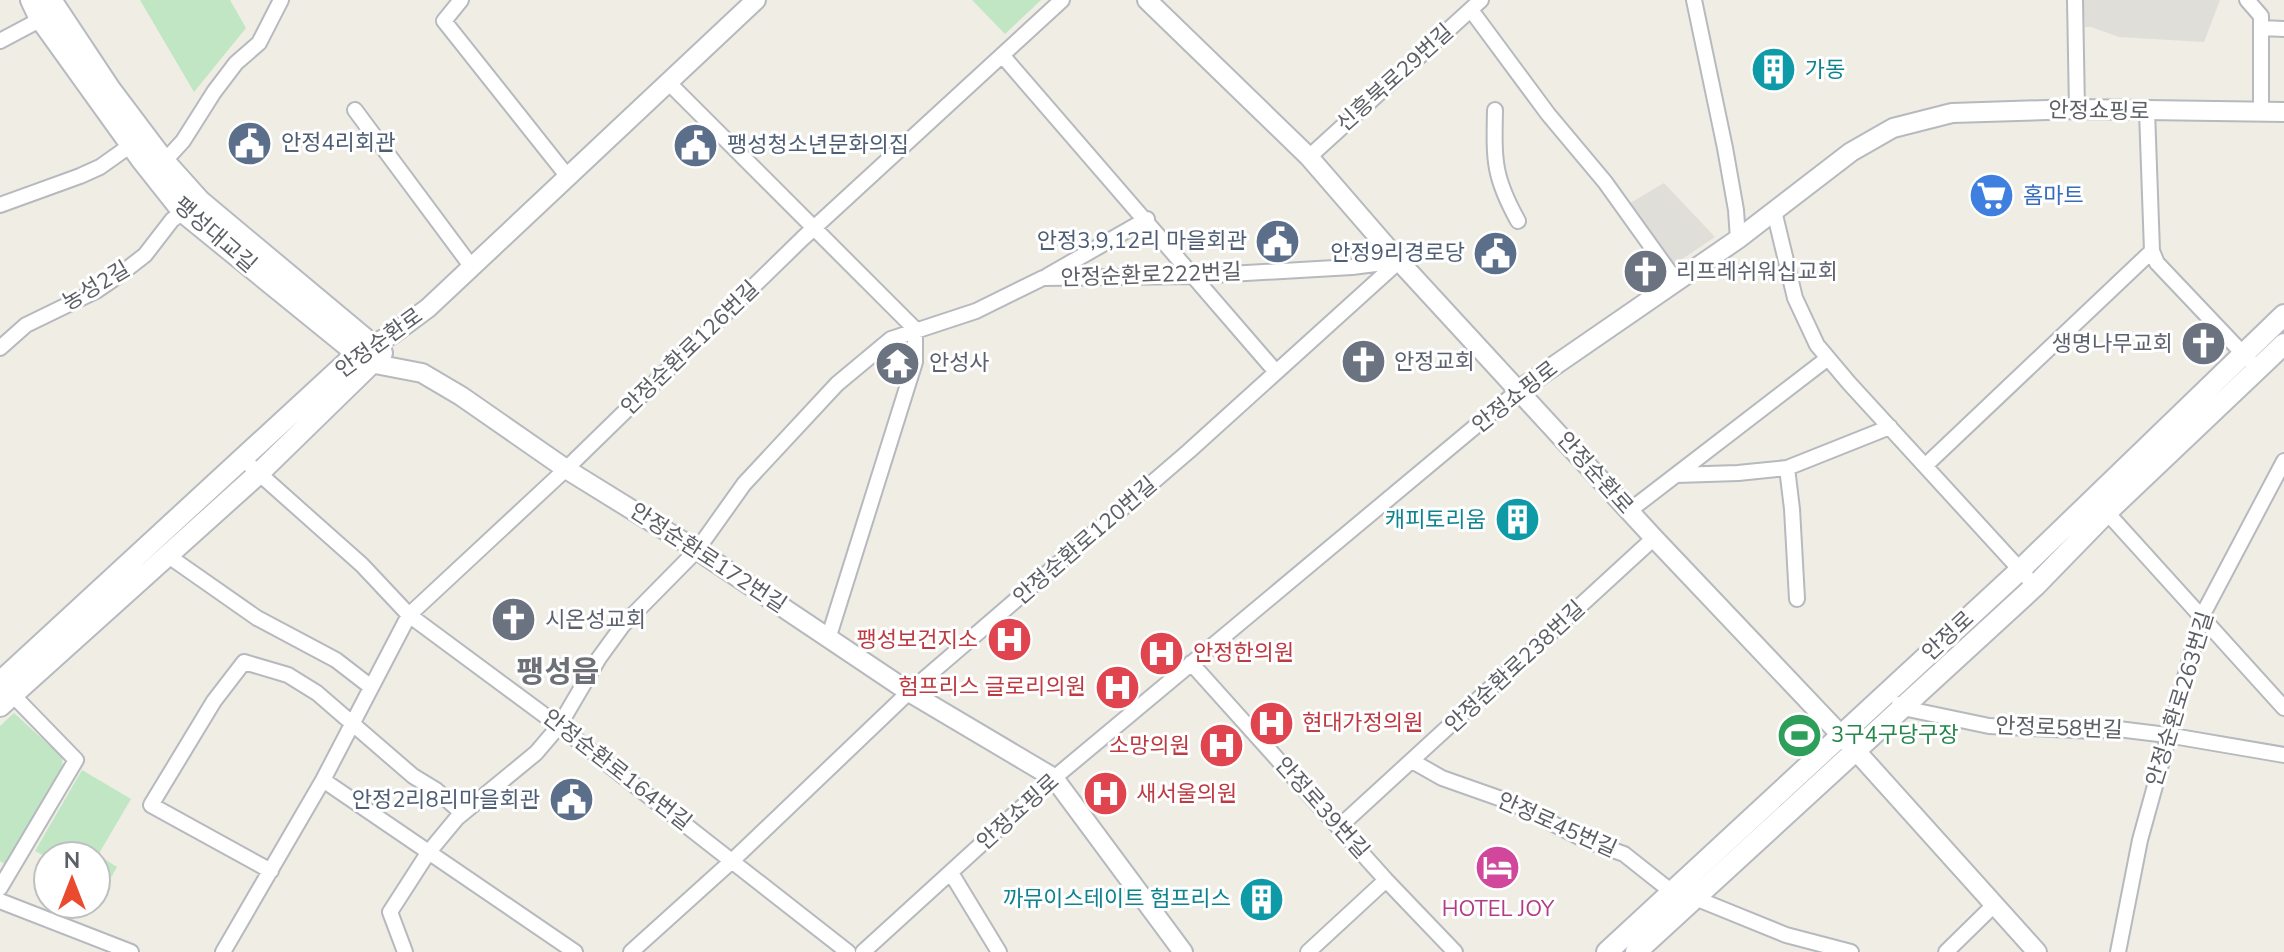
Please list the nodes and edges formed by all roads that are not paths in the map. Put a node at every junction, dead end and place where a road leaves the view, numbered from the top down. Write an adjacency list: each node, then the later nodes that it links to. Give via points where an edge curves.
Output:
1 (281, 0): 24 (street, via 259,43 236,63 183,141)
2 (461, 0): 25 (street, via 444,21)
3 (756, 0): 15 (street, 안정순환로)
4 (1062, 0): 14 (street, 안정순환로126번길)
5 (1147, 0): 23 (street, 안정순환로)
6 (1694, 0): 32 (street)
7 (2075, 0): 16 (street)
8 (2247, 0): 11 (street, via 2261,16)
9 (1476, 5): 23 (street, 신흥북로29번길); 38 (street, via 1548,114)
10 (44, 6): 13 (street); 22 (main road, 팽성대교길); 24 (main road, via 110,89)
11 (2261, 28): 12 (street); 21 (street)
12 (2284, 29)
13 (0, 41)
14 (1002, 55): 29 (street); 31 (street, 안정순환로126번길)
15 (669, 83): 25 (street, 안정순환로); 31 (street)
16 (2077, 109): 19 (street, 안정쇼핑로); 27 (street, 안정쇼핑로, via 1952,113 1893,128 1851,152)
17 (355, 110): 35 (street)
18 (1495, 110): 30 (street, via 1498,183)
19 (2147, 111): 21 (street, 안정쇼핑로); 33 (street)
20 (2284, 112): 21 (street, 안정쇼핑로)
21 (2261, 113)
22 (131, 145): 24 (main road, 팽성대교길); 26 (street, via 100,167)
23 (1309, 157): 34 (street, 안정순환로)
24 (158, 166): 28 (main road, 팽성대교길); 44 (main road, 팽성대교길)
25 (568, 177): 35 (street, 안정순환로)
26 (0, 205)
27 (1774, 211): 32 (street, 안정쇼핑로); 45 (street, via 1795,298)
28 (183, 212): 42 (street, 농성2길, via 118,276 26,325); 44 (main road, 팽성대교길)
29 (1147, 219): 36 (street); 37 (street)
30 (1518, 221)
31 (813, 229): 40 (street); 54 (street, 안정순환로126번길)
32 (1738, 239): 38 (street, 안정쇼핑로)
33 (2152, 251): 43 (street, via 2157,263); 51 (street)
34 (1399, 261): 36 (street, 안정순환로222번길); 47 (street, 안정순환로120번길); 48 (street, 안정순환로)
35 (471, 266): 44 (street, 안정순환로)
36 (1194, 276): 37 (street, 안정순환로222번길); 47 (street)
37 (1043, 278): 40 (street, 안정순환로222번길, via 976,311)
38 (1676, 281): 48 (street, 안정쇼핑로)
39 (2284, 315): 43 (main road, 안정로)
40 (915, 329): 59 (street, 안정순환로222번길, via 891,339 837,384 744,484); 66 (street, via 915,362)
41 (2284, 344): 46 (main road, 안정로)
42 (0, 348)
43 (2243, 353): 46 (street); 56 (main road, 안정로)
44 (370, 354): 52 (main road, 안정순환로); 54 (street, 안정순환로172번길, via 422,373)
45 (1828, 358): 49 (street); 55 (street)
46 (2258, 370): 56 (main road, 안정로)
47 (1276, 372): 70 (street, 안정순환로120번길)
48 (1519, 390): 57 (street, 안정순환로); 67 (street, 안정쇼핑로)
49 (1890, 427): 51 (street); 53 (street)
50 (2284, 461): 65 (street, 안정순환로263번길)
51 (1926, 465): 61 (street)
52 (251, 467): 60 (main road, 안정순환로); 64 (street, 안정순환로164번길, via 362,565); 69 (main road, 안정순환로)
53 (1787, 468): 55 (street); 63 (street)
54 (566, 469): 59 (street, 안정순환로172번길); 64 (street, 안정순환로126번길)
55 (1676, 475): 57 (street)
56 (2100, 505): 61 (main road, 안정로); 62 (main road, 안정로); 65 (street)
57 (1629, 511): 58 (street, 안정순환로)
58 (1654, 538): 77 (street, 안정순환로); 80 (street, 안정순환로238번길)
59 (697, 550): 66 (street, 안정순환로172번길); 75 (street, 안정순환로222번길, via 623,625)
60 (167, 555): 68 (street, via 257,618 336,660); 69 (main road, 안정순환로)
61 (2019, 571): 62 (street); 71 (main road, 안정로)
62 (2035, 586): 72 (main road, 안정로)
63 (1797, 599)
64 (409, 615): 68 (street, 안정순환로126번길); 75 (street, 안정순환로164번길)
65 (2202, 616): 73 (street); 76 (street, 안정순환로263번길)
66 (829, 636): 70 (street, 안정순환로172번길)
67 (1191, 663): 81 (street, 안정쇼핑로); 84 (street, 안정로39번길)
68 (371, 687): 74 (street, 안정순환로126번길)
69 (3, 691): 90 (street, via 76,760)
70 (909, 692): 81 (street, 안정순환로172번길); 86 (street, 안정순환로120번길)
71 (1887, 693): 72 (street); 77 (main road, 안정로)
72 (1903, 708): 76 (street, 안정로58번길, via 1989,726); 78 (main road, 안정로)
73 (2284, 708)
74 (351, 723): 82 (street, 안정순환로126번길); 83 (street); 87 (street, via 288,675 244,662 151,805)
75 (559, 726): 83 (street, 안정순환로222번길, via 536,753); 86 (street, 안정순환로164번길)
76 (2167, 735): 79 (street, 안정로58번길); 111 (street, 안정순환로263번길)
77 (1841, 736): 78 (street, 안정순환로); 91 (main road, 안정로)
78 (1857, 752): 92 (main road, 안정로); 94 (street, 안정순환로)
79 (2284, 755)
80 (1412, 761): 84 (street, 안정순환로238번길); 91 (street, 안정로45번길, via 1624,854)
81 (1054, 778): 88 (street, 안정쇼핑로); 103 (street)
82 (323, 780): 85 (street); 87 (street, 안정순환로126번길)
83 (462, 813): 85 (street, 안정순환로222번길)
84 (1339, 827): 89 (street, 안정로39번길)
85 (428, 853): 97 (street, 안정순환로222번길, via 390,912); 98 (street)
86 (733, 860): 99 (street, 안정순환로120번길); 100 (street, 안정순환로164번길)
87 (271, 871): 96 (street, 안정순환로126번길)
88 (951, 873): 101 (street, 안정쇼핑로); 102 (street)
89 (1386, 880): 104 (street); 105 (street, 안정로39번길)
90 (0, 888)
91 (1672, 892): 92 (street, 안정로45번길); 106 (main road, 안정로)
92 (1695, 898): 107 (main road, 안정로); 108 (street, 안정로45번길, via 1786,935)
93 (0, 901): 95 (street)
94 (1994, 905): 109 (street); 110 (street, 안정순환로)
95 (131, 952)
96 (223, 952)
97 (405, 952)
98 (575, 952)
99 (631, 952)
100 (848, 952)
101 (863, 952)
102 (999, 952)
103 (1183, 952)
104 (1308, 952)
105 (1455, 952)
106 (1607, 952)
107 (1636, 952)
108 (1851, 952)
109 (1946, 952)
110 (2037, 952)
111 (2118, 952)

